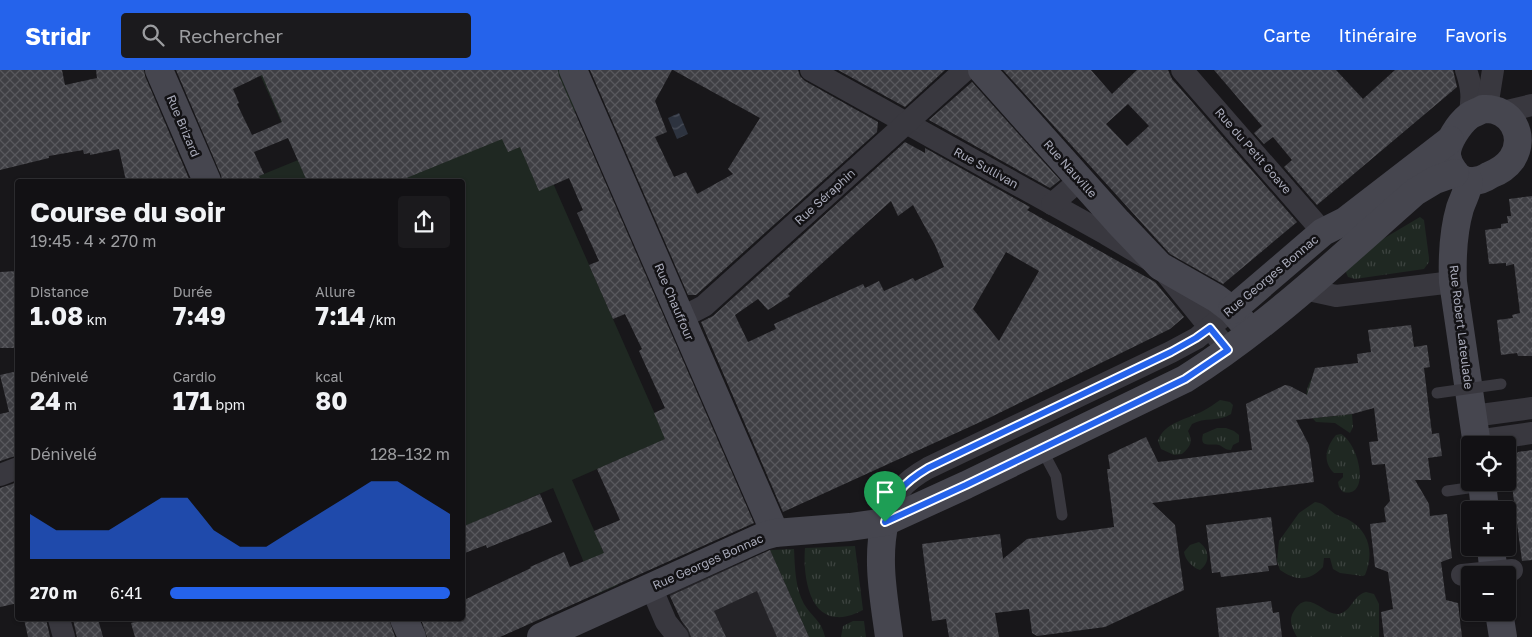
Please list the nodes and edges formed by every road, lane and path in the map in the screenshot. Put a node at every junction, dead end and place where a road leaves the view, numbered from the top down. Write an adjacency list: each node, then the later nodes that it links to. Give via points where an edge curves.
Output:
1 (158, 70): 15 (street, Rue Brizard)
2 (573, 70): 23 (street, Rue Chauffour)
3 (812, 70): 11 (street, Rue Sullivan)
4 (965, 70): 11 (street, Rue Séraphin)
5 (982, 70): 16 (street, Rue Nauville)
6 (1182, 70): 18 (street, Rue du Petit Goave)
7 (1466, 70): 10 (street, via 1472,96)
8 (1494, 70): 10 (street)
9 (1532, 105): 10 (street)
10 (1485, 113): 12 (street); 13 (street, via 1514,126)
11 (906, 124): 17 (street, Rue Sullivan); 23 (street, Rue Séraphin, via 704,306)
12 (1450, 140): 14 (street, via 1447,155); 18 (street, Rue Georges Bonnac, via 1345,221)
13 (1522, 157): 14 (street, via 1483,179)
14 (1462, 177): 20 (street, Rue Robert Lateulade, via 1452,258); 21 (street, Rue Georges Bonnac, via 1435,180 1415,192)
15 (206, 179)
16 (1080, 180): 17 (street); 19 (street, Rue Nauville)
17 (1052, 204): 19 (street, Rue Sullivan)
18 (1323, 232): 22 (street, Rue Georges Bonnac)
19 (1160, 266): 22 (street, Rue Sullivan); 24 (street, Rue Sullivan)
20 (1453, 282): 21 (street, via 1336,296); 31 (street, Rue Robert Lateulade)
21 (1304, 289): 25 (street, Rue Georges Bonnac)
22 (1232, 310): 24 (street, Rue Georges Bonnac); 25 (street, Rue Sullivan)
23 (681, 318): 39 (street, Rue Chauffour)
24 (1210, 328): 26 (street, Rue Sullivan); 38 (street, Rue Georges Bonnac, via 1171,352 911,478 890,506)
25 (1251, 332): 26 (street, Rue Georges Bonnac)
26 (1228, 350): 32 (street, Rue Georges Bonnac, via 1185,379)
27 (1501, 384): 28 (lane, bridge)
28 (1437, 393)
29 (1532, 408): 31 (street)
30 (1532, 433): 31 (street)
31 (1475, 434)
32 (1041, 448): 37 (lane, via 1056,476); 38 (street, Rue Georges Bonnac)
33 (15, 469): 34 (street)
34 (0, 475)
35 (1447, 491): 36 (lane)
36 (1483, 493)
37 (1062, 515)
38 (885, 522): 39 (street, Rue Georges Bonnac); 48 (street, via 881,564)
39 (775, 533): 40 (street, Rue Georges Bonnac)
40 (651, 588): 46 (street, Rue Georges Bonnac); 47 (street, via 666,622)
41 (60, 621): 44 (street)
42 (405, 621): 45 (street)
43 (1500, 621): 49 (street)
44 (64, 637)
45 (412, 637)
46 (541, 637)
47 (678, 637)
48 (889, 637)
49 (1502, 637)

